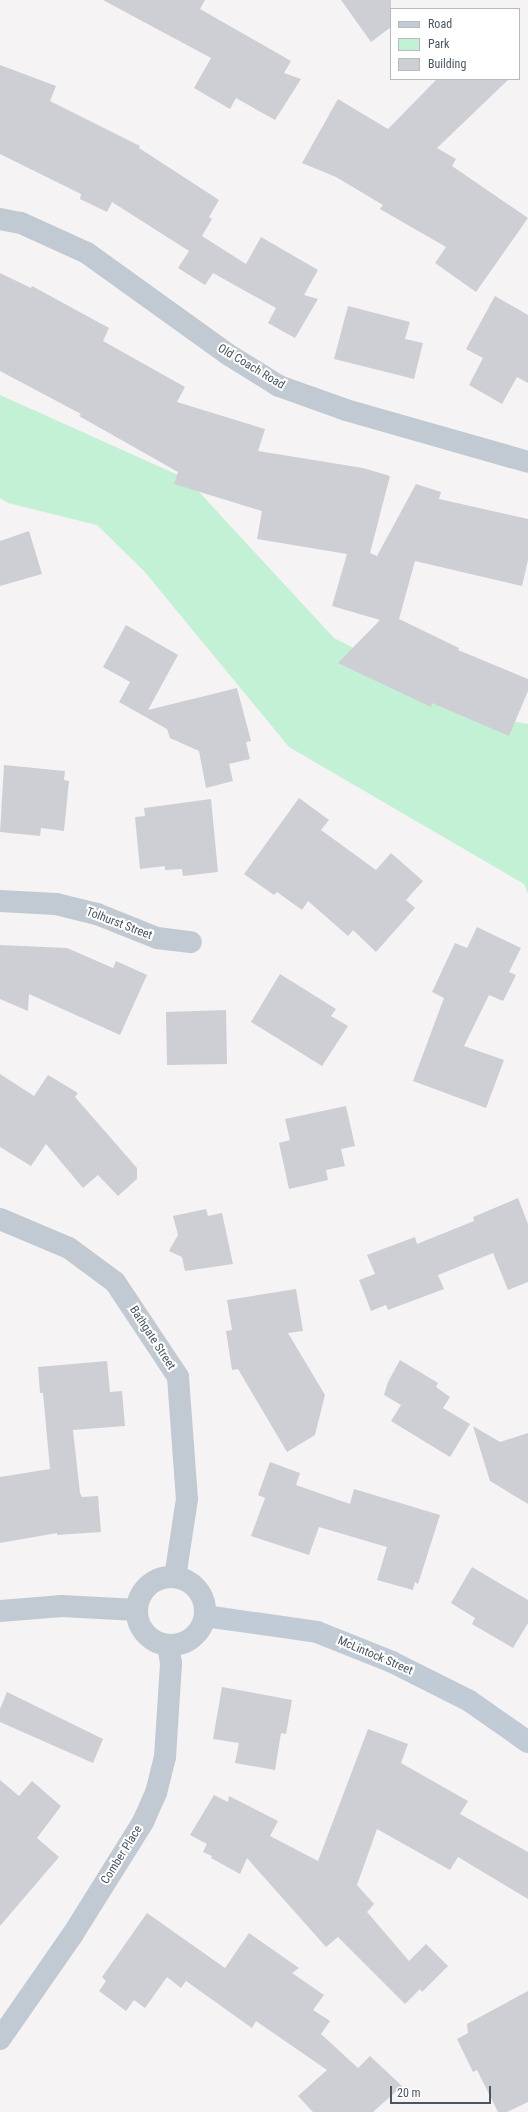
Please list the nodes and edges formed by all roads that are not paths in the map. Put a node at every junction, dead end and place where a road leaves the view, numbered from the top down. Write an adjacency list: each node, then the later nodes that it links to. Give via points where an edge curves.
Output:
1 (0, 219): 2 (street, Old Coach Road, via 21,223 87,253 229,355 279,386 346,410)
2 (528, 462)
3 (0, 901): 4 (street, Tolhurst Street, via 56,904 97,914 157,938)
4 (192, 942)
5 (0, 1219): 6 (street, Bathgate Street, via 69,1248 115,1282 178,1377 188,1499)
6 (175, 1577): 7 (street, via 154,1582 145,1590); 9 (street, via 195,1586 205,1606)
7 (137, 1610): 8 (street, via 62,1606); 10 (street, via 142,1630 158,1643)
8 (0, 1611)
9 (205, 1616): 10 (street, via 196,1635 188,1641); 11 (street, McLintock Street, via 317,1632 392,1662 468,1700)
10 (168, 1645): 12 (street, Comber Place, via 170,1662 165,1757 156,1793 143,1822 73,1934)
11 (528, 1742)
12 (0, 2039)

